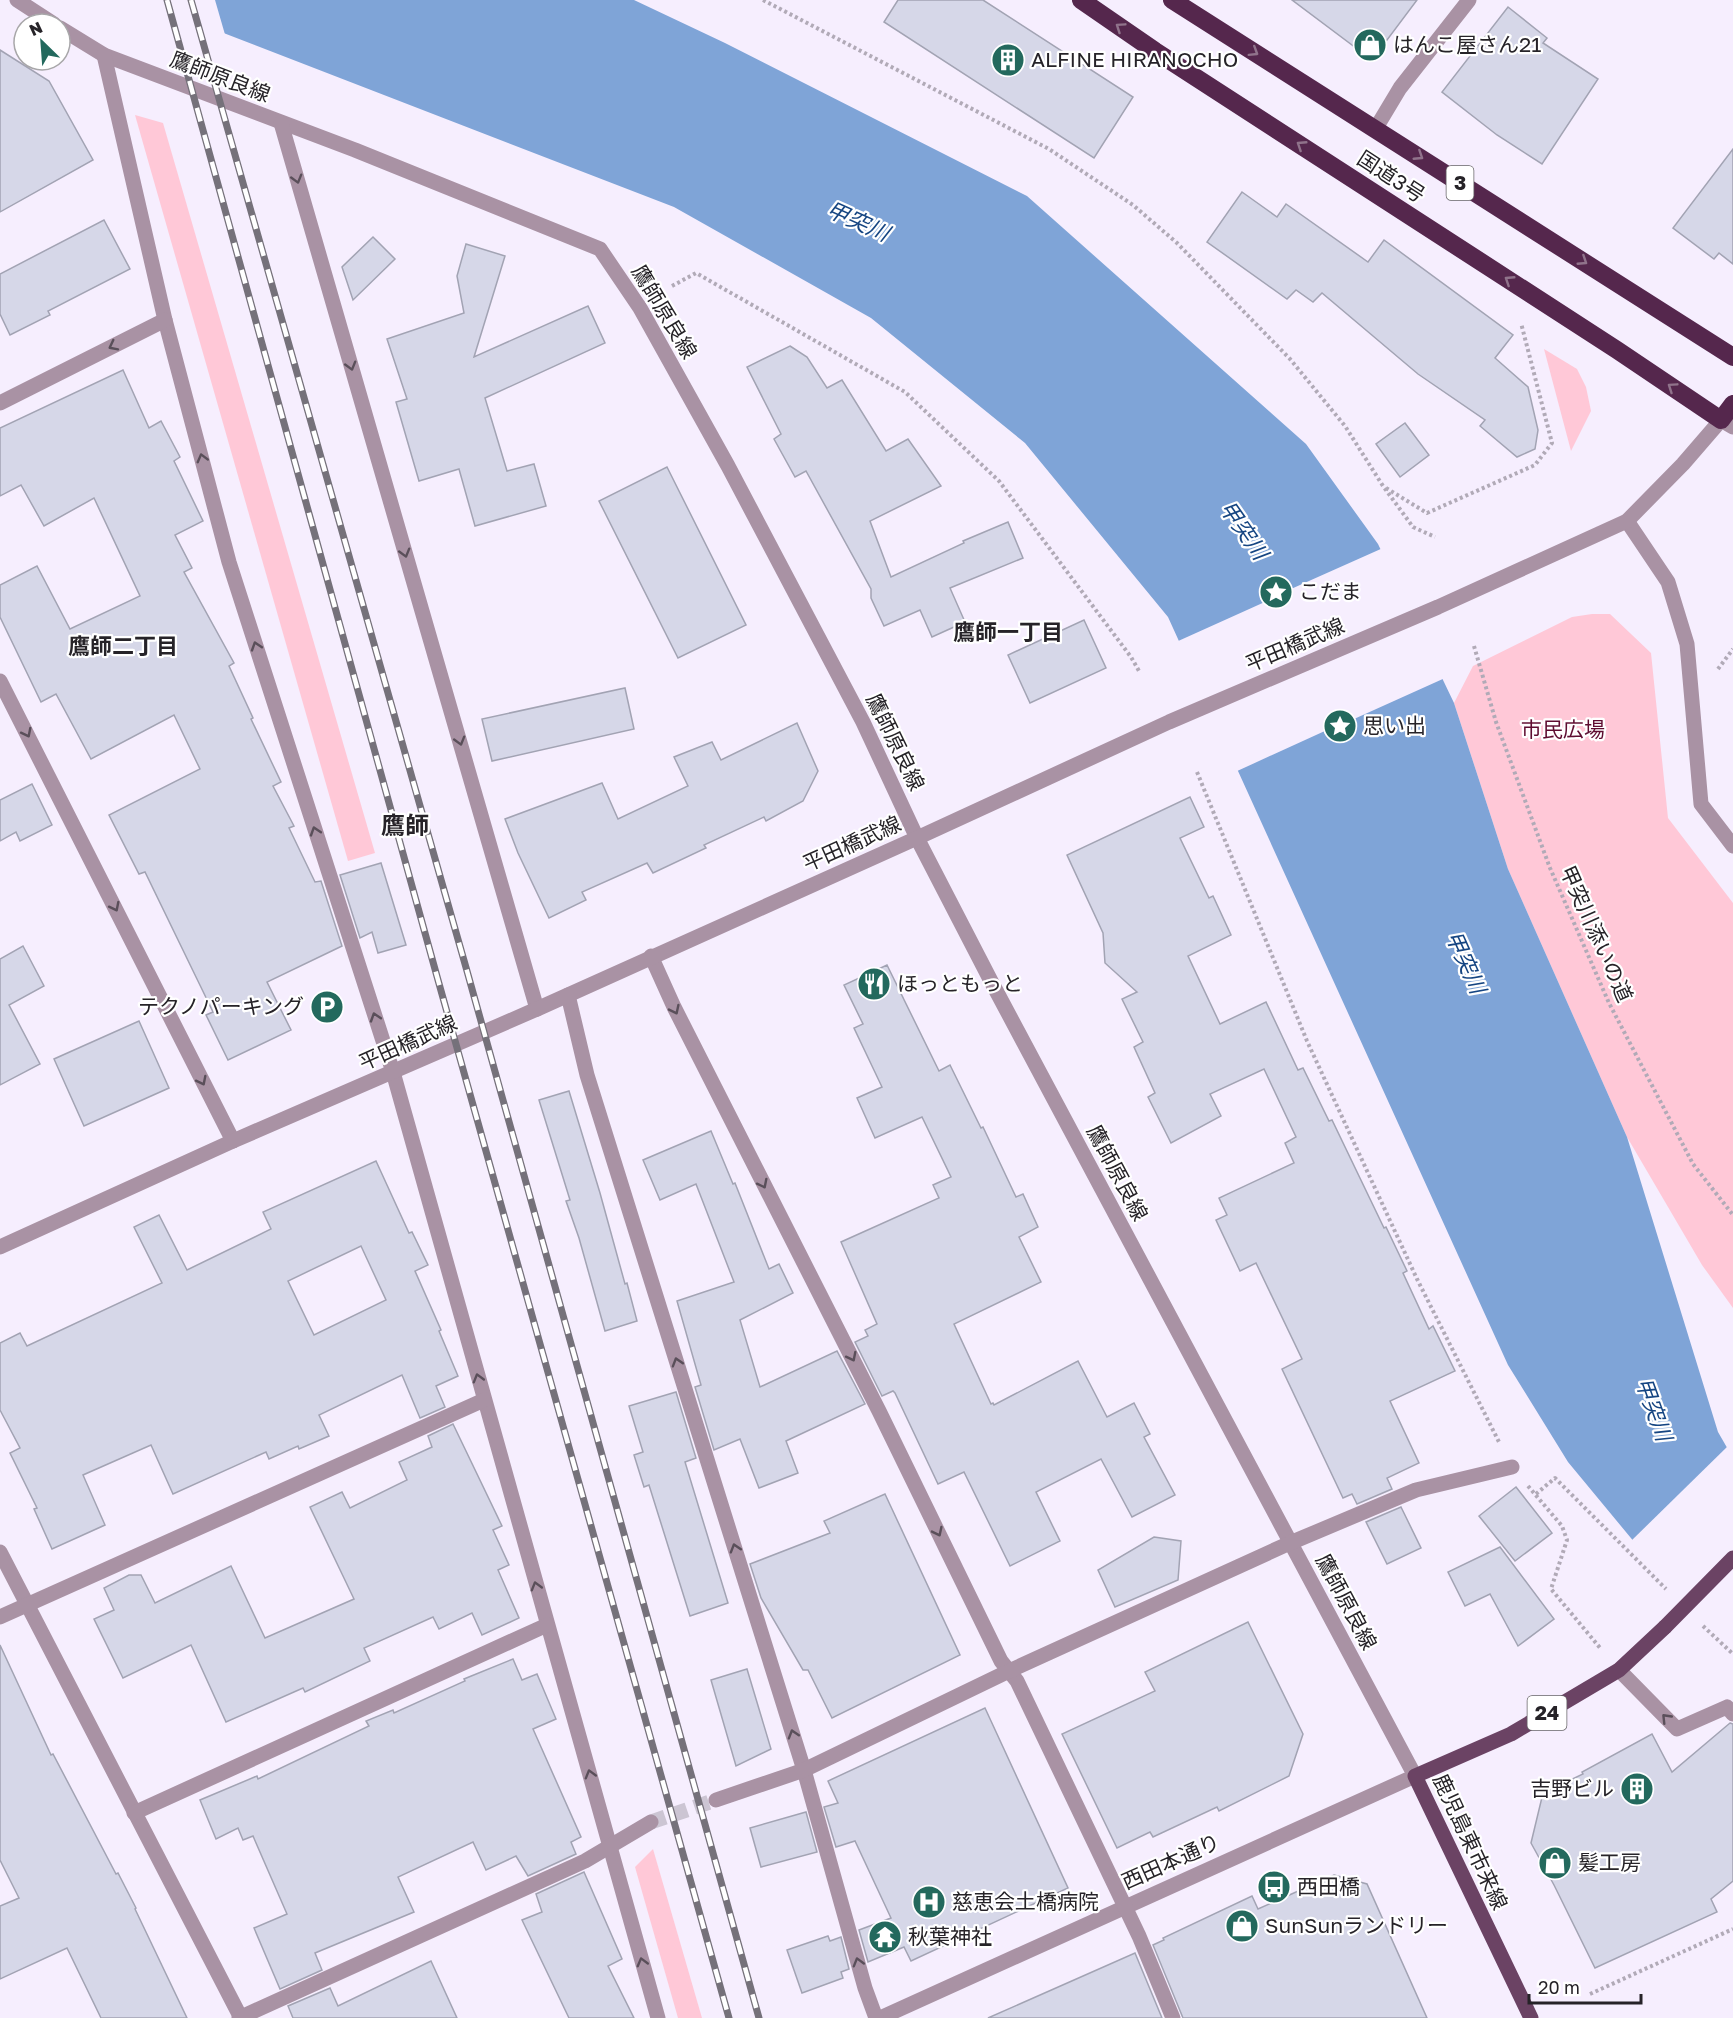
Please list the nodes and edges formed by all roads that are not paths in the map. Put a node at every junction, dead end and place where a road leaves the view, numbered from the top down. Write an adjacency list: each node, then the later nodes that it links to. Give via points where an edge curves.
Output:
1 (17, 0): 5 (street)
2 (1081, 0): 14 (highway, 国道3号, one-way to 2)
3 (1172, 0): 9 (highway, 国道3号 / 3, one-way to 9)
4 (1469, 0): 9 (street, via 1400,88)
5 (36, 12)
6 (72, 35): 7 (street, 鷹師原良線)
7 (104, 55): 8 (street, 鷹師原良線); 10 (street)
8 (281, 123): 17 (street, 鷹師原良線, via 600,249 640,308 733,476 863,722); 21 (street, one-way to 21)
9 (1376, 128): 11 (highway, 国道3号 / 3, one-way to 11)
10 (165, 320): 12 (street, one-way to 12); 22 (street, one-way to 10, via 229,562)
11 (1733, 357)
12 (0, 403)
13 (1733, 404): 14 (highway)
14 (1727, 423): 15 (street, 平田橋武線)
15 (1627, 521): 17 (street, 平田橋武線, via 1169,722); 18 (street, via 1668,582 1687,644 1701,804)
16 (0, 681): 23 (street, one-way to 23)
17 (917, 838): 19 (street, 平田橋武線); 27 (street, 鷹師原良線)
18 (1733, 846)
19 (651, 956): 20 (street, 平田橋武線); 34 (street, one-way to 34)
20 (568, 995): 21 (street, 平田橋武線); 36 (street, one-way to 20, via 580,1050)
21 (537, 1009): 22 (street, 平田橋武線)
22 (393, 1072): 23 (street, 平田橋武線); 25 (street, one-way to 22)
23 (233, 1141): 24 (street, 平田橋武線)
24 (0, 1247)
25 (484, 1400): 30 (street); 32 (street, one-way to 25)
26 (1512, 1467): 27 (street, via 1416,1490)
27 (1290, 1543): 34 (street); 37 (street, 鷹師原良線)
28 (0, 1552): 30 (street)
29 (1733, 1558): 33 (main road, 鹿児島東市来線 / 24, bridge)
30 (27, 1605): 31 (street); 39 (street)
31 (0, 1617)
32 (547, 1625): 39 (street); 41 (street, one-way to 32)
33 (1619, 1670): 35 (street, one-way to 33, via 1727,1707 1677,1729); 37 (main road, 鹿児島東市来線 / 24, via 1511,1734)
34 (1009, 1671): 36 (street); 42 (street)
35 (1733, 1714)
36 (804, 1770): 38 (street); 45 (street, one-way to 36, via 865,1988)
37 (1415, 1776): 42 (street, 西田本通り); 47 (main road, 鹿児島東市来線)
38 (716, 1800)
39 (134, 1813): 43 (street)
40 (651, 1822): 41 (street)
41 (611, 1846): 43 (street); 44 (street, one-way to 41)
42 (1125, 1906): 45 (street, 西田本通り); 46 (street)
43 (240, 2018)
44 (658, 2018)
45 (878, 2018)
46 (1173, 2018)
47 (1531, 2018)

